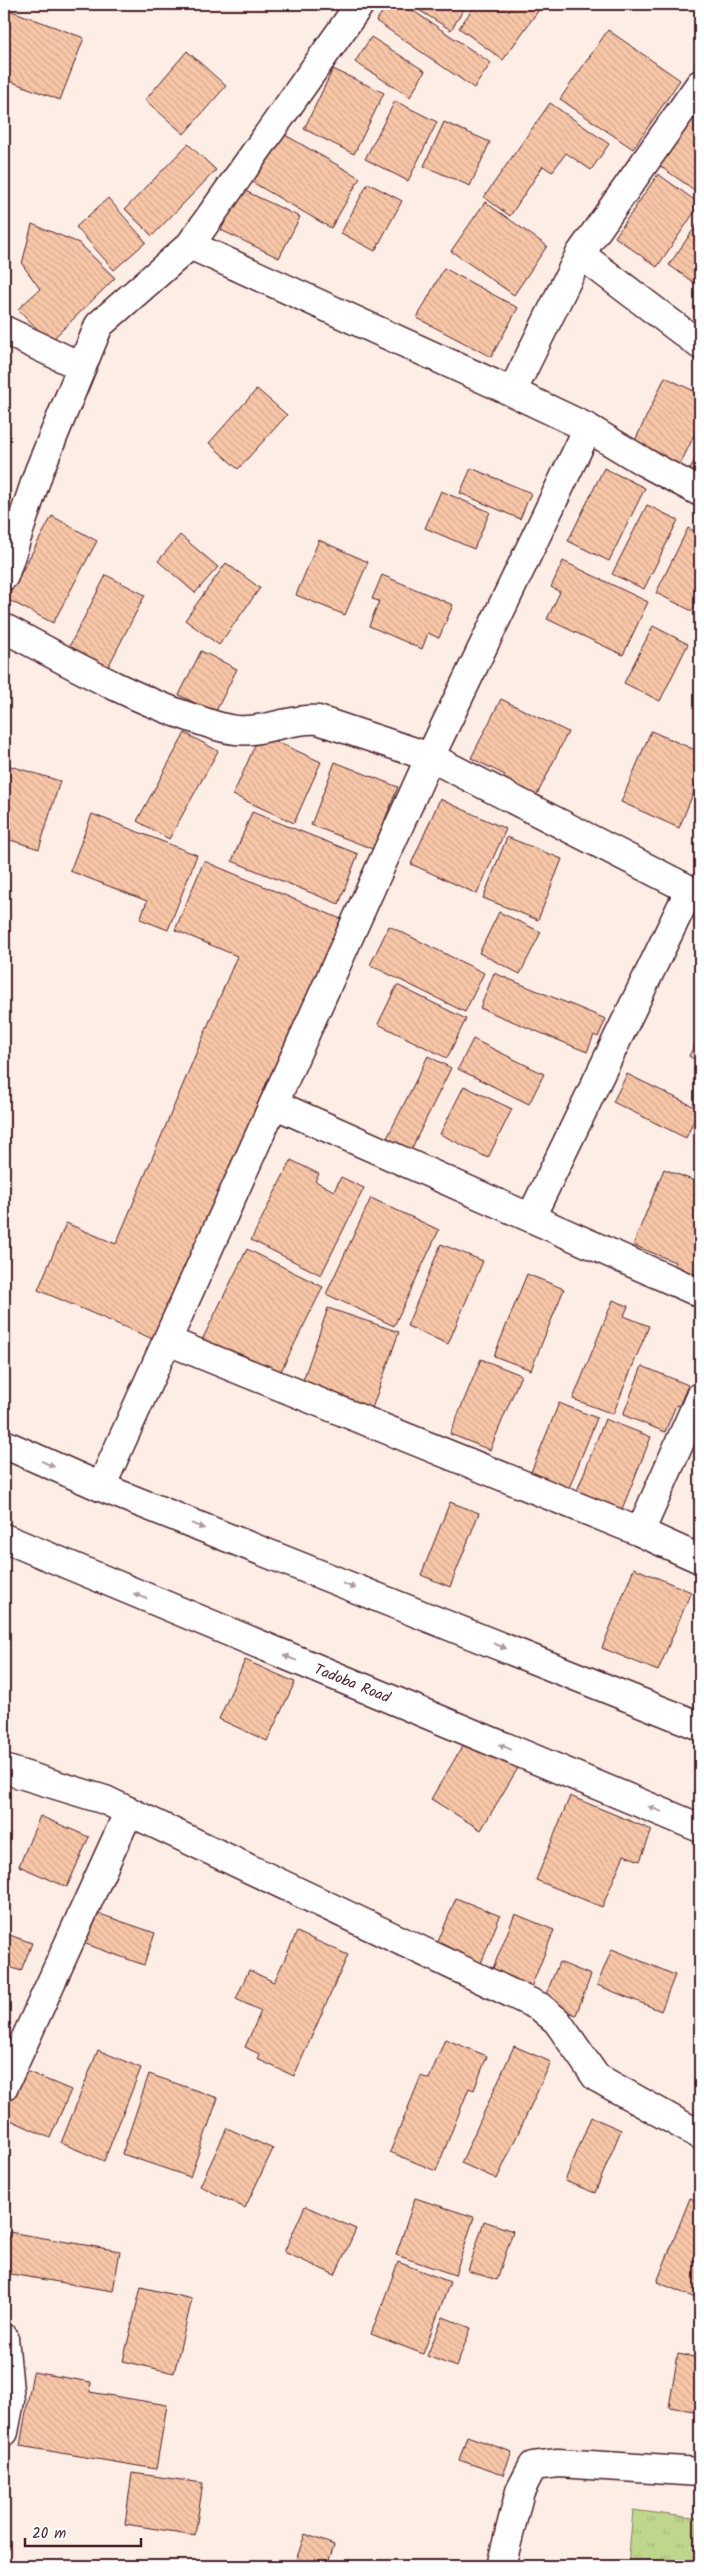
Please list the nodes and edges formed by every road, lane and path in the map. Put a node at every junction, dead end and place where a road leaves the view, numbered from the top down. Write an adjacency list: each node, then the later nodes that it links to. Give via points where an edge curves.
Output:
1 (360, 4): 3 (street)
2 (700, 84): 4 (street)
3 (190, 245): 7 (street, via 99,325); 8 (street)
4 (580, 254): 6 (street); 8 (street)
5 (4, 330): 7 (street)
6 (700, 345)
7 (82, 367): 11 (street, via 39,471)
8 (512, 392): 9 (street)
9 (588, 428): 10 (street); 13 (street)
10 (700, 492)
11 (4, 576)
12 (4, 628): 13 (street, via 150,704 222,728 254,729 306,719 318,720)
13 (430, 757): 14 (street); 15 (street)
14 (695, 893): 16 (street)
15 (274, 1104): 16 (street); 18 (street)
16 (531, 1217): 17 (street)
17 (700, 1293)
18 (168, 1341): 21 (street); 22 (street)
19 (700, 1397): 22 (street)
20 (4, 1444): 21 (street, one-way to 21)
21 (101, 1487): 25 (street, one-way to 25)
22 (640, 1532): 24 (street)
23 (4, 1538): 28 (street, Tadoba Road, one-way to 23)
24 (700, 1559)
25 (700, 1726)
26 (4, 1769): 27 (street, via 105,1800)
27 (129, 1811): 29 (street); 30 (street, via 540,2007 556,2021 602,2082)
28 (700, 1828)
29 (4, 2086)
30 (700, 2135)
31 (4, 2338): 32 (street, via 10,2401)
32 (4, 2432)
33 (700, 2472): 34 (street, via 558,2463 533,2466 520,2491)
34 (501, 2566)

